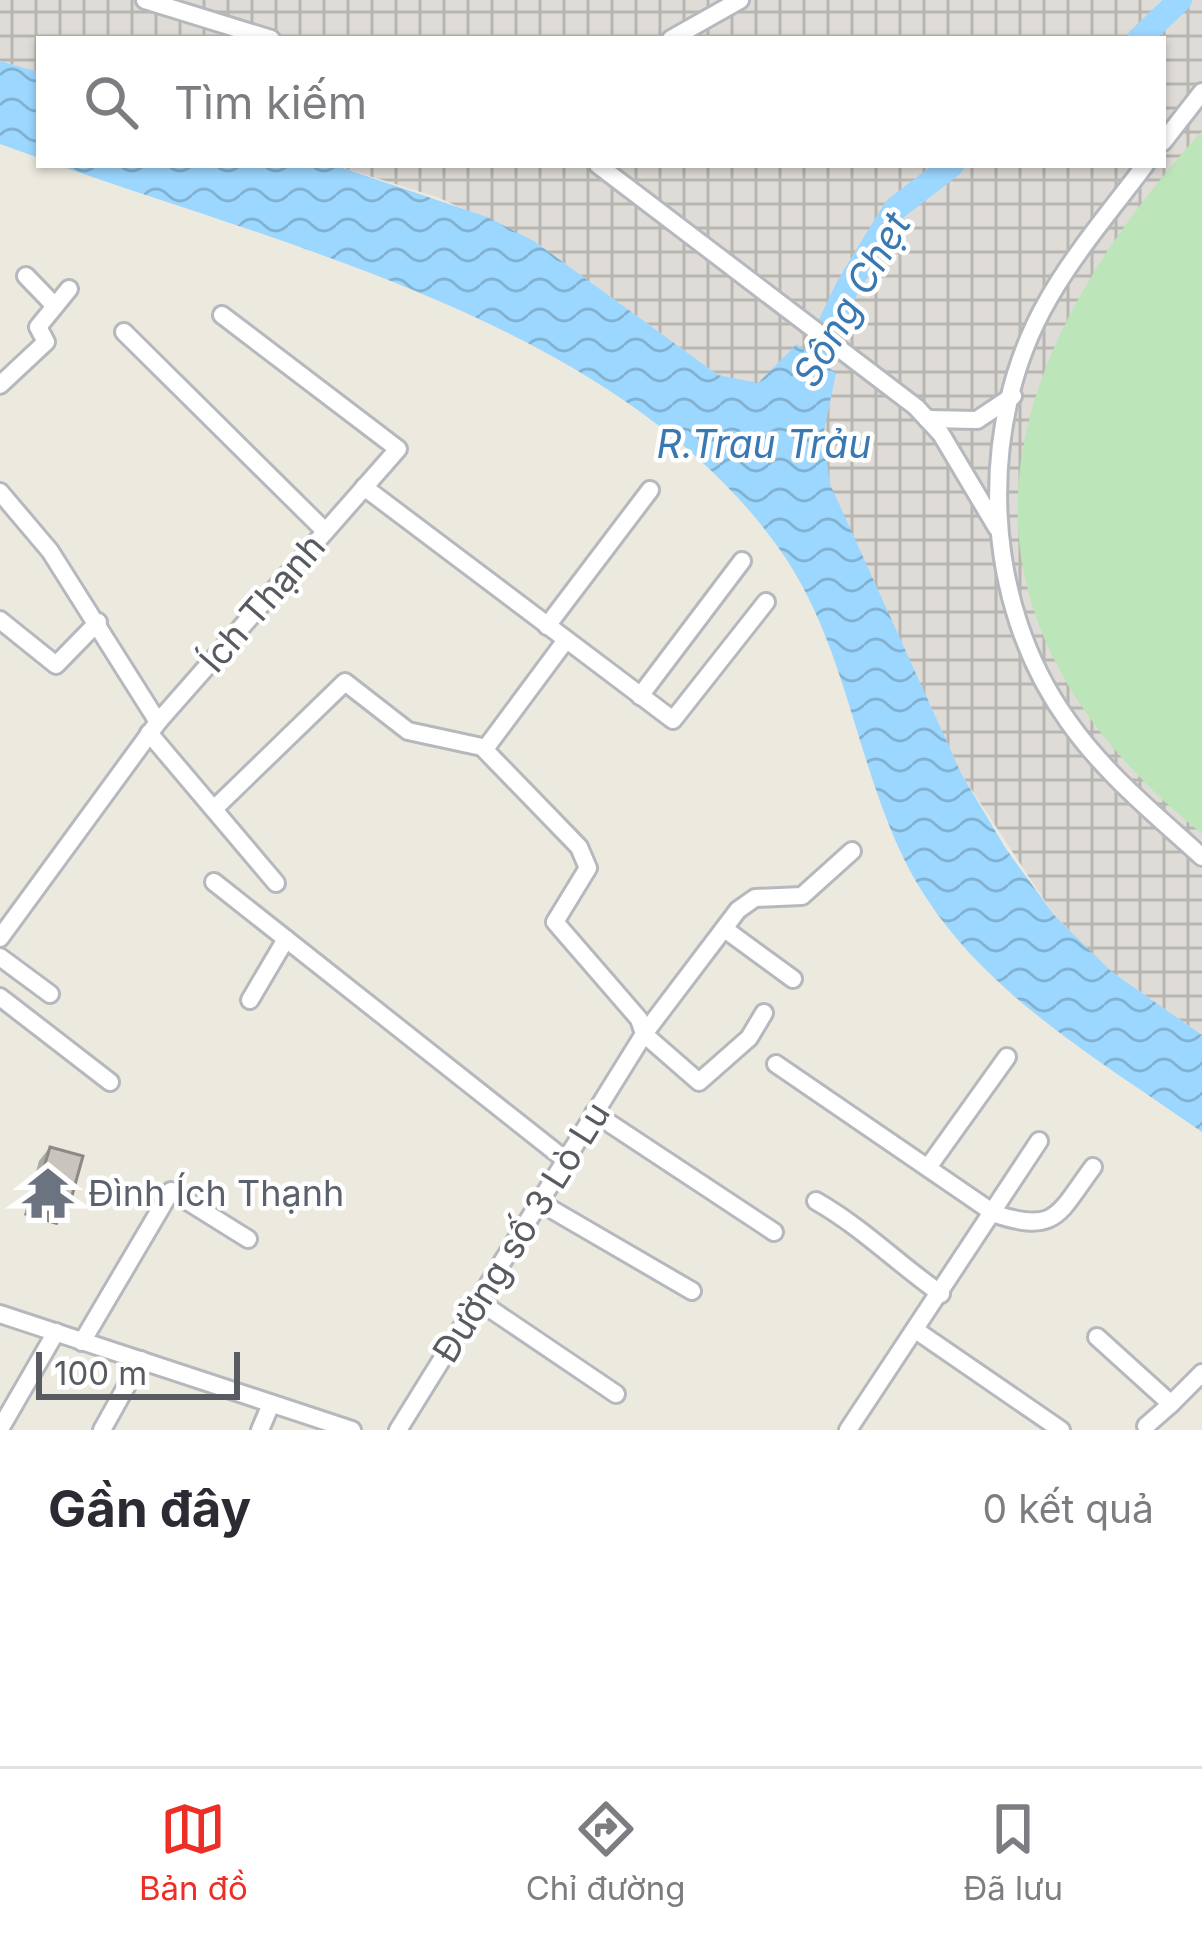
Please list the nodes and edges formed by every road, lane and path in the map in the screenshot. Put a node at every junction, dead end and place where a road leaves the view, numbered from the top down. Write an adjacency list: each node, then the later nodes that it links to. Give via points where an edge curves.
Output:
1 (145, 0): 3 (street)
2 (740, 0): 4 (street)
3 (261, 36)
4 (675, 36)
5 (1202, 92): 6 (street)
6 (1166, 138)
7 (602, 168): 16 (street)
8 (1143, 168): 15 (street, via 1047,301)
9 (26, 276): 11 (street)
10 (69, 289): 11 (street)
11 (54, 305): 14 (street, via 38,327 46,342)
12 (222, 315): 17 (street, Ích Thạnh, via 398,449)
13 (124, 332): 20 (street)
14 (0, 385)
15 (1012, 396): 16 (street, via 977,420); 21 (street, via 997,479)
16 (927, 419): 21 (street)
17 (364, 487): 20 (street, Ích Thạnh); 26 (street)
18 (650, 490): 26 (street)
19 (0, 492): 24 (street)
20 (326, 531): 29 (street, Ích Thạnh)
21 (1000, 534): 33 (street, via 1013,605 1068,722 1119,782)
22 (742, 561): 28 (street)
23 (766, 602): 28 (street, via 676,719)
24 (98, 622): 25 (street, via 56,665); 29 (street)
25 (2, 624)
26 (547, 626): 27 (street)
27 (566, 640): 28 (street); 30 (street)
28 (640, 696)
29 (153, 728): 31 (street); 37 (street, Ích Thạnh)
30 (485, 749): 31 (street, via 408,731 345,682); 45 (street, via 588,859 555,922)
31 (214, 809): 35 (street)
32 (852, 850): 36 (street, Đường số 3 Lò Lu, via 802,896 750,899)
33 (1202, 857)
34 (214, 882): 38 (street)
35 (276, 883)
36 (726, 930): 40 (street); 45 (street, Đường số 3 Lò Lu)
37 (0, 938)
38 (286, 939): 43 (street); 51 (street)
39 (0, 957): 41 (street)
40 (793, 979)
41 (50, 994)
42 (0, 997): 48 (street)
43 (250, 1000)
44 (764, 1013): 45 (street, via 749,1038 698,1082)
45 (644, 1034): 49 (street, Đường số 3 Lò Lu)
46 (1007, 1057): 52 (street)
47 (776, 1064): 52 (street)
48 (110, 1082)
49 (594, 1113): 51 (street, Đường số 3 Lò Lu); 57 (street)
50 (1039, 1141): 56 (street)
51 (563, 1158): 54 (street, Đường số 3 Lò Lu)
52 (929, 1166): 56 (street)
53 (1094, 1167): 56 (street, via 1045,1223)
54 (538, 1202): 59 (street); 61 (street, Đường số 3 Lò Lu)
55 (817, 1202): 60 (street)
56 (995, 1214): 60 (street)
57 (774, 1232)
58 (248, 1239): 66 (street, via 171,1191)
59 (692, 1291)
60 (941, 1294): 63 (street)
61 (477, 1300): 69 (street); 77 (street, Đường số 3 Lò Lu)
62 (0, 1314): 64 (street)
63 (916, 1331): 78 (street); 79 (street)
64 (56, 1332): 66 (street); 72 (street)
65 (1097, 1337): 71 (street)
66 (82, 1342): 67 (street)
67 (141, 1360): 70 (street); 74 (street)
68 (1202, 1373): 71 (street)
69 (616, 1394)
70 (272, 1403): 75 (street); 76 (street)
71 (1171, 1404): 73 (street)
72 (0, 1429)
73 (1147, 1429)
74 (102, 1430)
75 (260, 1430)
76 (352, 1430)
77 (398, 1430)
78 (848, 1430)
79 (1060, 1430)

